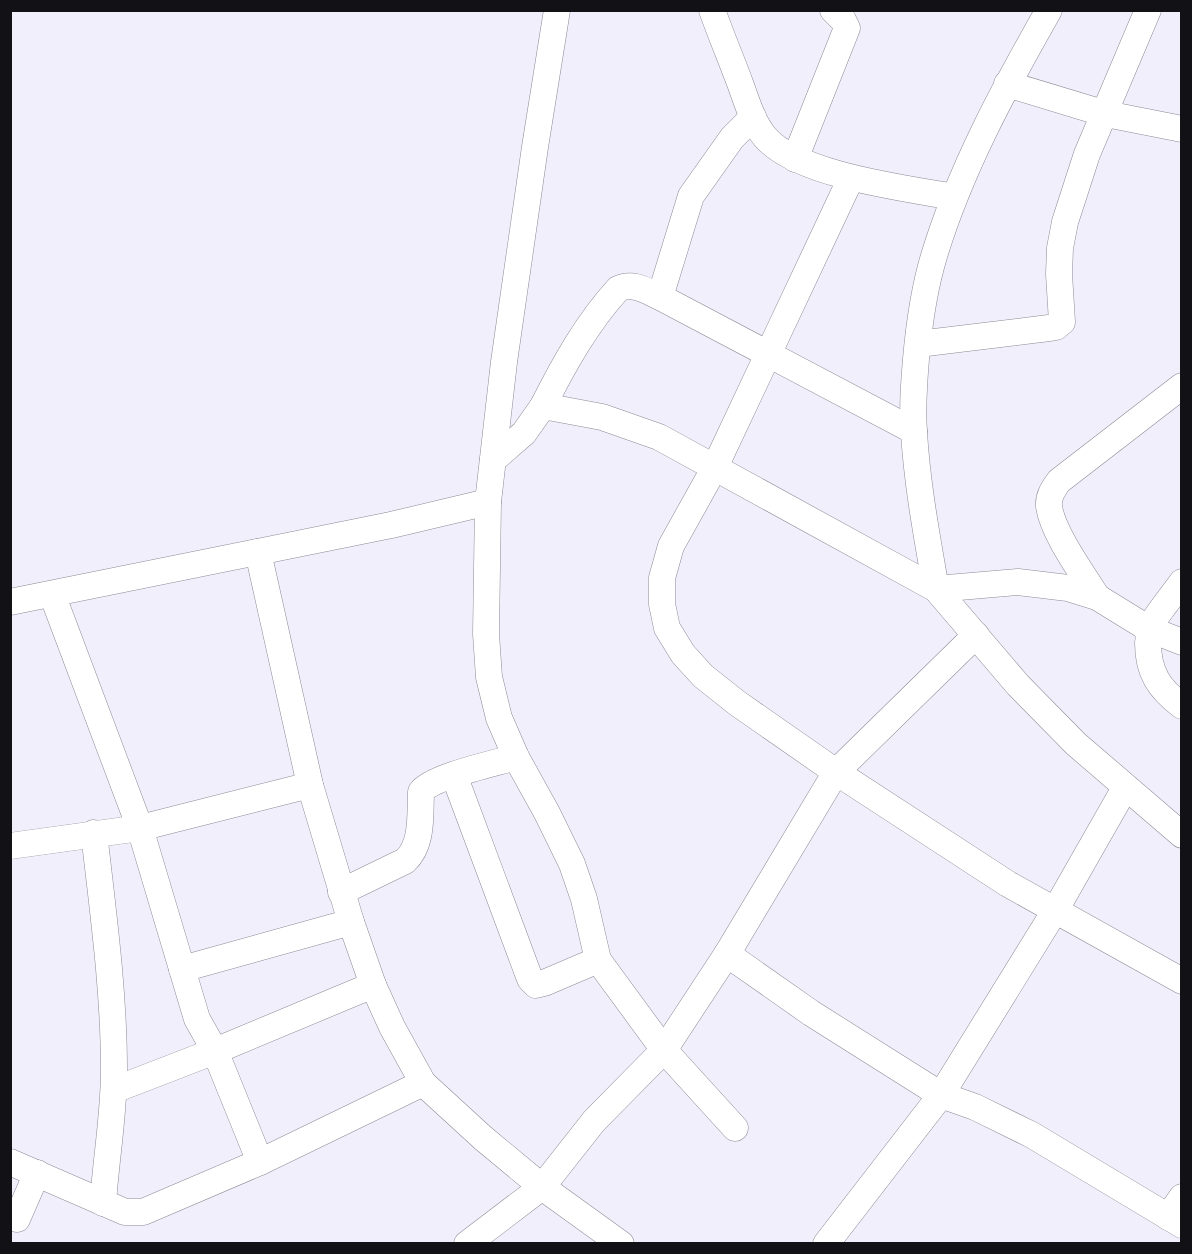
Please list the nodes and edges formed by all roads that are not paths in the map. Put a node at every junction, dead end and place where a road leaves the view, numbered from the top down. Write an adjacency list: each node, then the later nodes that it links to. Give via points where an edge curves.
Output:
1 (557, 10): 19 (street, via 531,169)
2 (712, 10): 8 (street)
3 (832, 10): 10 (street, via 847,28)
4 (1049, 10): 6 (street)
5 (1148, 10): 7 (street)
6 (1007, 84): 7 (street); 12 (street)
7 (1106, 114): 9 (street); 14 (street, via 1079,174 1065,222 1060,248 1059,325)
8 (753, 117): 10 (street, via 765,137); 13 (street, via 732,138 691,196)
9 (1182, 129)
10 (795, 159): 11 (street)
11 (851, 178): 12 (street); 15 (street)
12 (954, 197): 14 (street, via 933,258)
13 (660, 297): 15 (street); 17 (street, via 636,286 618,289 580,339)
14 (918, 344): 18 (street)
15 (768, 355): 18 (street); 20 (street)
16 (1182, 386): 26 (street, via 1052,490 1049,507 1054,522)
17 (543, 406): 19 (street, via 524,433); 20 (street, via 623,423)
18 (914, 431): 24 (street, via 924,525)
19 (493, 460): 21 (street)
20 (715, 467): 24 (street); 33 (street, via 671,546 662,578 667,628 683,654 704,676)
21 (488, 502): 22 (street); 32 (street, via 489,677 499,718)
22 (258, 552): 25 (street); 35 (street)
23 (1182, 582): 28 (street)
24 (936, 589): 26 (street, via 1018,582 1068,588); 29 (street)
25 (52, 594): 27 (street); 37 (street)
26 (1097, 597): 28 (street)
27 (10, 602)
28 (1149, 628): 30 (street); 31 (street, via 1148,651 1153,672 1166,694)
29 (976, 635): 33 (street); 36 (street, via 1026,694)
30 (1182, 642)
31 (1182, 706)
32 (516, 757): 34 (street); 45 (street, via 572,864)
33 (836, 772): 42 (street, via 1008,884); 44 (street)
34 (454, 775): 41 (street, via 425,786 412,855); 45 (street, via 530,980 536,985 544,983)
35 (310, 785): 37 (street); 41 (street)
36 (1125, 788): 39 (street); 42 (street)
37 (140, 828): 38 (street); 46 (street)
38 (94, 833): 40 (street); 52 (street, via 111,996)
39 (1182, 835)
40 (10, 846)
41 (341, 892): 43 (street)
42 (1056, 909): 47 (street); 53 (street)
43 (351, 922): 46 (street); 48 (street)
44 (727, 954): 49 (street); 53 (street, via 811,1013)
45 (598, 960): 49 (street)
46 (182, 969): 50 (street, via 197,1018)
47 (1182, 981)
48 (373, 985): 50 (street); 51 (street)
49 (664, 1050): 54 (street); 58 (street, via 594,1121)
50 (215, 1051): 52 (street); 56 (street)
51 (423, 1083): 56 (street); 58 (street)
52 (114, 1090): 59 (street)
53 (941, 1095): 60 (street, via 1032,1135); 64 (street)
54 (735, 1128)
55 (10, 1162): 57 (street)
56 (260, 1162): 59 (street, via 143,1212 125,1212)
57 (37, 1173): 59 (street); 61 (street)
58 (542, 1187): 62 (street); 63 (street)
59 (103, 1203)
60 (1177, 1213)
61 (17, 1219)
62 (467, 1244)
63 (621, 1244)
64 (826, 1244)

